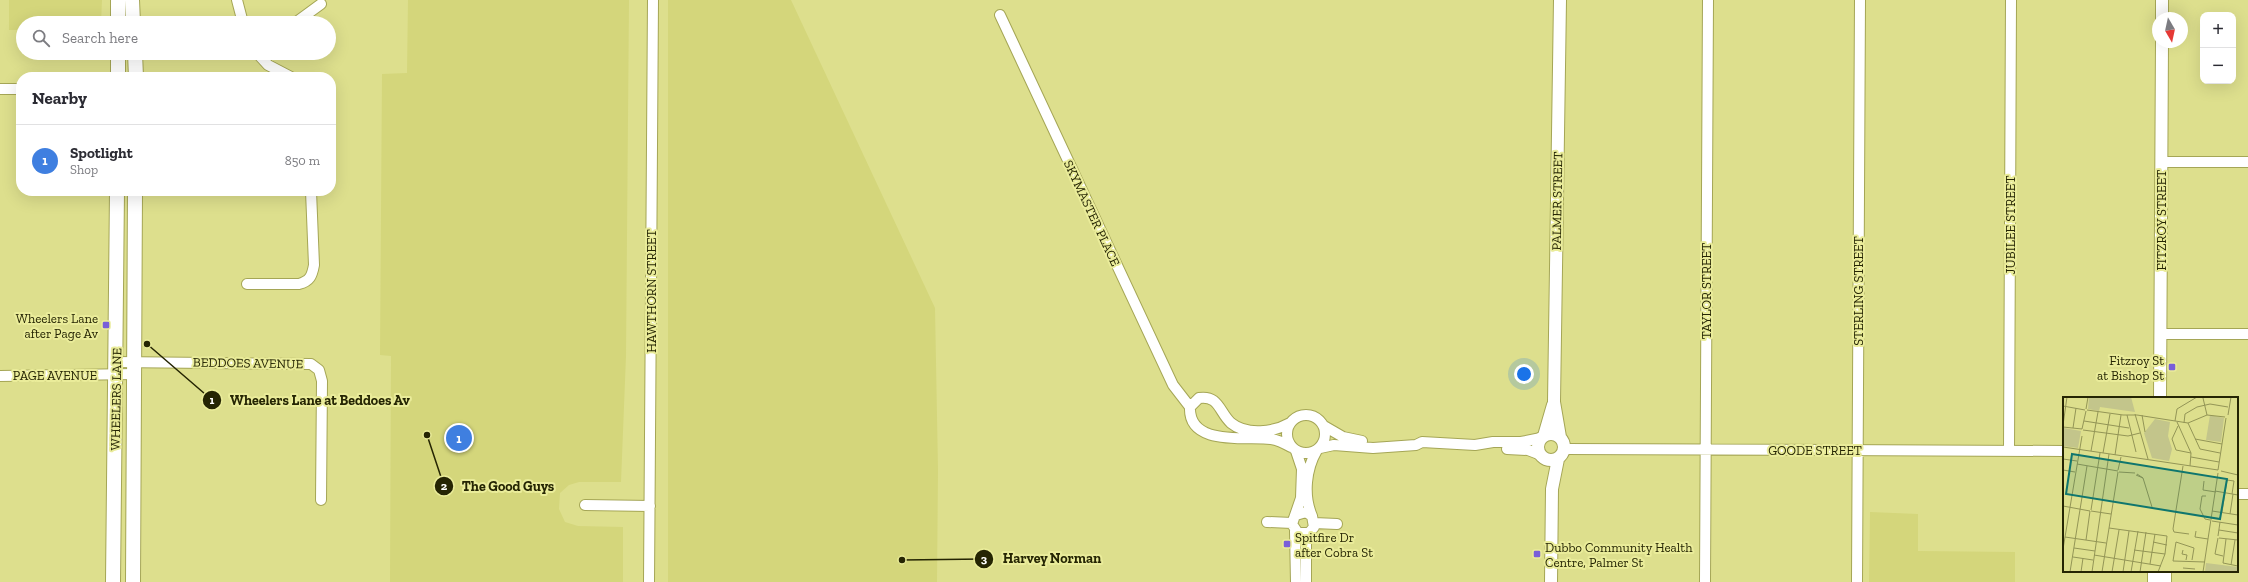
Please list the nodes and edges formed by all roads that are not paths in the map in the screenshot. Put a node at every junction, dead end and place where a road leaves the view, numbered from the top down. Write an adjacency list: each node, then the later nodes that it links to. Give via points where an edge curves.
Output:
1 (118, 0): 13 (main road)
2 (132, 0): 14 (main road)
3 (237, 0): 15 (street)
4 (653, 0): 58 (street, HAWTHORN STREET)
5 (1560, 0): 38 (street, PALMER STREET)
6 (1708, 0): 49 (street, TAYLOR STREET)
7 (1860, 0): 50 (street, STERLING STREET)
8 (2010, 0): 51 (street, JUBILEE STREET)
9 (2162, 0): 11 (street)
10 (321, 4): 16 (street)
11 (2162, 12)
12 (1000, 15): 39 (street, SKYMASTER PLACE, via 1173,385)
13 (118, 16)
14 (133, 16)
15 (241, 16)
16 (305, 16)
17 (2162, 48): 26 (street, FITZROY STREET)
18 (118, 60): 21 (main road)
19 (135, 60): 22 (main road)
20 (263, 60): 23 (street)
21 (118, 72)
22 (136, 72)
23 (281, 72)
24 (0, 89): 25 (street)
25 (16, 89)
26 (2161, 162): 27 (street); 32 (street, FITZROY STREET)
27 (2248, 162)
28 (117, 196): 34 (main road, WHEELERS LANE)
29 (135, 196): 35 (main road, WHEELERS LANE)
30 (311, 196): 31 (street, via 314,265 307,282)
31 (247, 284)
32 (2162, 334): 33 (street); 37 (street, FITZROY STREET)
33 (2248, 334)
34 (116, 368): 35 (street, BEDDOES AVENUE); 36 (street, PAGE AVENUE); 64 (main road, WHEELERS LANE)
35 (135, 368): 56 (street, BEDDOES AVENUE, via 311,364 319,370 322,381); 65 (main road, WHEELERS LANE)
36 (0, 376)
37 (2160, 397)
38 (1554, 402): 42 (street, PALMER STREET); 43 (street, PALMER STREET)
39 (1190, 407): 40 (street, via 1199,398 1211,399 1220,406 1230,422 1249,430 1275,429); 46 (street, SKYMASTER PLACE, via 1196,424 1211,434 1224,438 1270,439)
40 (1290, 423): 41 (street, via 1299,416 1311,415); 46 (street, via 1286,435)
41 (1324, 426): 45 (street, via 1343,437); 47 (street, via 1325,437)
42 (1560, 436): 43 (street, via 1551,434); 48 (street)
43 (1543, 437): 44 (street, via 1521,442); 53 (street, via 1538,445)
44 (1475, 445): 45 (street, via 1422,442 1416,445); 53 (street, via 1528,450)
45 (1388, 446): 47 (street, via 1373,448 1334,445)
46 (1293, 449): 47 (street, via 1307,454); 61 (street, via 1301,465 1302,475 1301,498)
47 (1318, 449): 59 (street, via 1311,461 1308,475 1308,502)
48 (1565, 449): 49 (street, GOODE STREET); 54 (street)
49 (1706, 450): 50 (street, GOODE STREET); 70 (street, TAYLOR STREET)
50 (1858, 450): 51 (street, GOODE STREET); 71 (street, STERLING STREET)
51 (2009, 450): 52 (street, GOODE STREET)
52 (2063, 451)
53 (1543, 457): 54 (street); 55 (street)
54 (1558, 459): 55 (street)
55 (1552, 489): 69 (street)
56 (321, 500)
57 (585, 505): 58 (street)
58 (650, 506): 66 (street, HAWTHORN STREET)
59 (1313, 519): 61 (street, via 1306,512); 62 (street); 63 (street)
60 (1267, 522): 61 (street)
61 (1294, 523): 63 (street, via 1302,534); 67 (street)
62 (1337, 524)
63 (1309, 532): 68 (street, via 1306,542)
64 (113, 582)
65 (133, 582)
66 (649, 582)
67 (1296, 582)
68 (1306, 582)
69 (1551, 582)
70 (1705, 582)
71 (1857, 582)

